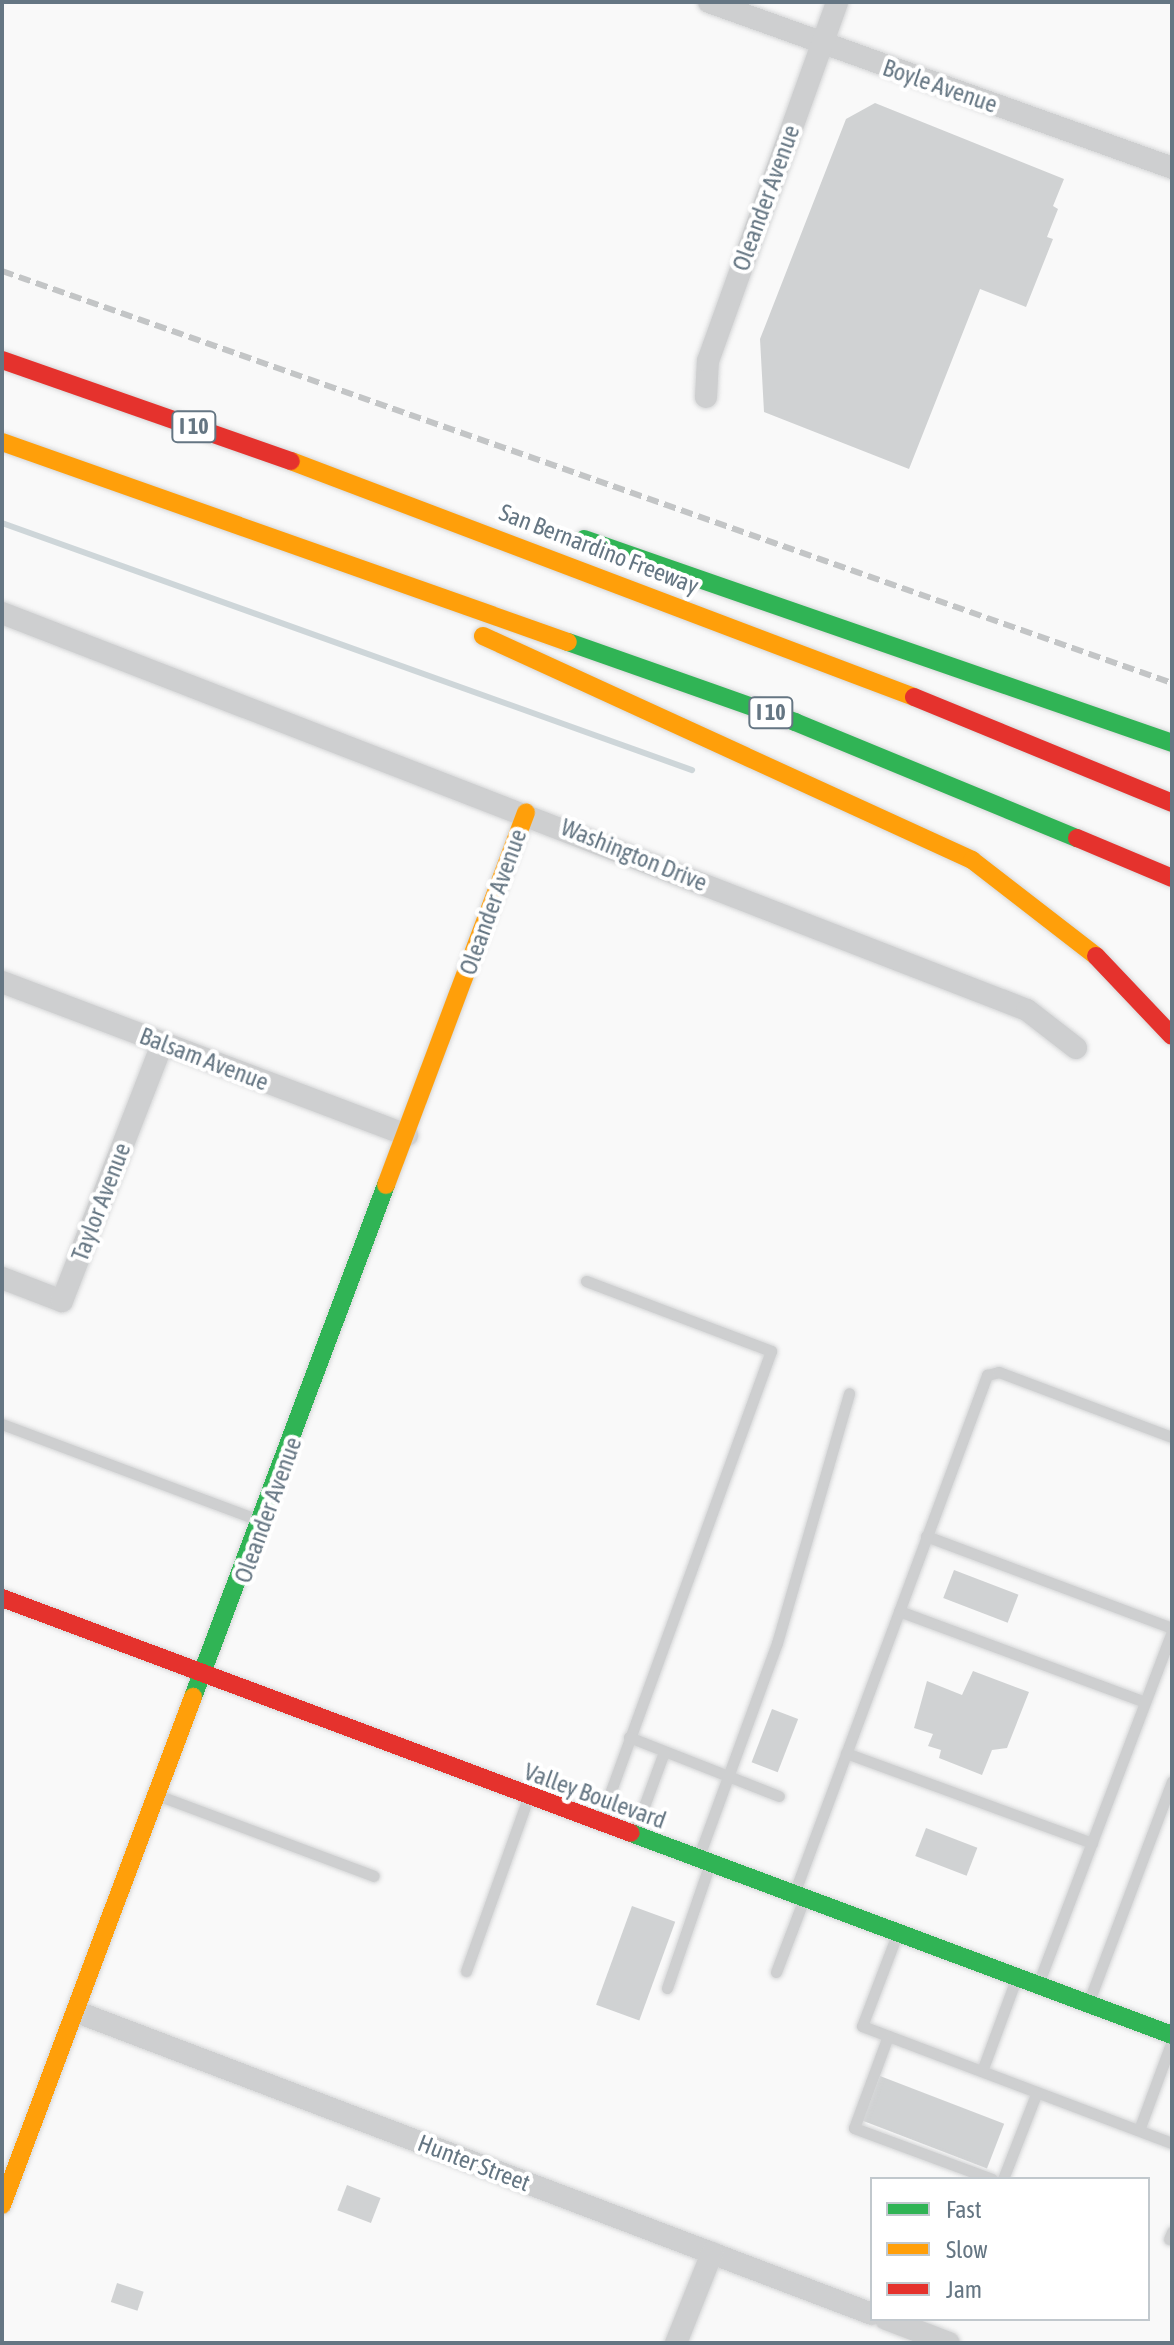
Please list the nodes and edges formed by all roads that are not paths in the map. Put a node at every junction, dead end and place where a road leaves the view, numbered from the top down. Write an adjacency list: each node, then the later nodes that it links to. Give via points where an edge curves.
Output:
1 (709, 2): 3 (street, Boyle Avenue)
2 (837, 2): 3 (street, Oleander Avenue)
3 (821, 44): 4 (street, Boyle Avenue); 6 (street, Oleander Avenue, via 708,361)
4 (1172, 168)
5 (2, 360): 8 (main road, San Bernardino Freeway / I 10)
6 (706, 397)
7 (2, 442): 11 (main road, I 10)
8 (386, 494): 9 (main road); 14 (main road, San Bernardino Freeway / I 10, via 811,655)
9 (502, 516)
10 (560, 530): 13 (main road)
11 (363, 569): 16 (main road, I 10, via 795,722); 18 (main road, via 502,646 972,860 1074,932)
12 (2, 613): 15 (street, Washington Drive)
13 (1172, 743)
14 (1172, 803)
15 (526, 812): 20 (street, Washington Drive, via 1027,1010); 21 (main road, Oleander Avenue)
16 (1172, 878)
17 (2, 982): 19 (street, Balsam Avenue)
18 (1172, 1036)
19 (162, 1044): 21 (street, Balsam Avenue); 22 (street, Taylor Avenue, via 62,1301)
20 (1076, 1048)
21 (407, 1135): 27 (main road, Oleander Avenue)
22 (2, 1278)
23 (586, 1281): 34 (lane, via 771,1351)
24 (849, 1393): 37 (lane, via 777,1643)
25 (2, 1424): 27 (lane)
26 (1172, 1437): 28 (lane, via 999,1372 987,1375)
27 (264, 1522): 32 (main road, Oleander Avenue)
28 (926, 1536): 30 (lane); 31 (lane)
29 (2, 1598): 32 (main road, Valley Boulevard)
30 (899, 1611): 33 (lane); 36 (lane)
31 (1172, 1630): 33 (lane)
32 (206, 1677): 39 (main road, Oleander Avenue); 41 (main road, Valley Boulevard)
33 (1145, 1702): 44 (lane)
34 (629, 1737): 35 (lane); 42 (lane)
35 (664, 1752): 37 (lane); 43 (lane)
36 (846, 1753): 44 (lane); 47 (lane)
37 (728, 1777): 40 (lane); 45 (lane)
38 (1172, 1781): 54 (lane)
39 (160, 1796): 46 (lane); 55 (main road, Oleander Avenue)
40 (779, 1796)
41 (529, 1797): 42 (main road, Valley Boulevard); 49 (lane)
42 (599, 1823): 43 (main road, Valley Boulevard)
43 (633, 1836): 45 (main road, Valley Boulevard)
44 (1092, 1843): 52 (lane)
45 (704, 1862): 47 (main road, Valley Boulevard); 53 (lane)
46 (374, 1876)
47 (798, 1898): 48 (main road, Valley Boulevard); 50 (lane)
48 (897, 1934): 51 (main road, Valley Boulevard); 57 (lane, via 862,2026)
49 (466, 1971)
50 (776, 1972)
51 (1017, 1978): 52 (main road, Valley Boulevard); 59 (lane)
52 (1038, 1987): 54 (main road, Valley Boulevard)
53 (667, 1988)
54 (1087, 2005): 56 (main road, Valley Boulevard)
55 (77, 2012): 65 (main road, Oleander Avenue); 67 (street, Hunter Street)
56 (1172, 2035)
57 (888, 2036): 59 (lane); 63 (lane, via 854,2128)
58 (1172, 2041): 61 (lane)
59 (982, 2071): 60 (lane)
60 (1037, 2092): 61 (lane); 64 (lane)
61 (1139, 2130): 62 (lane)
62 (1172, 2143)
63 (987, 2177)
64 (1004, 2177)
65 (6, 2180): 66 (main road, Oleander Avenue)
66 (2, 2205)
67 (712, 2253): 68 (street, Hunter Street); 70 (street)
68 (870, 2313)
69 (891, 2321): 71 (street)
70 (676, 2343)
71 (949, 2343)

